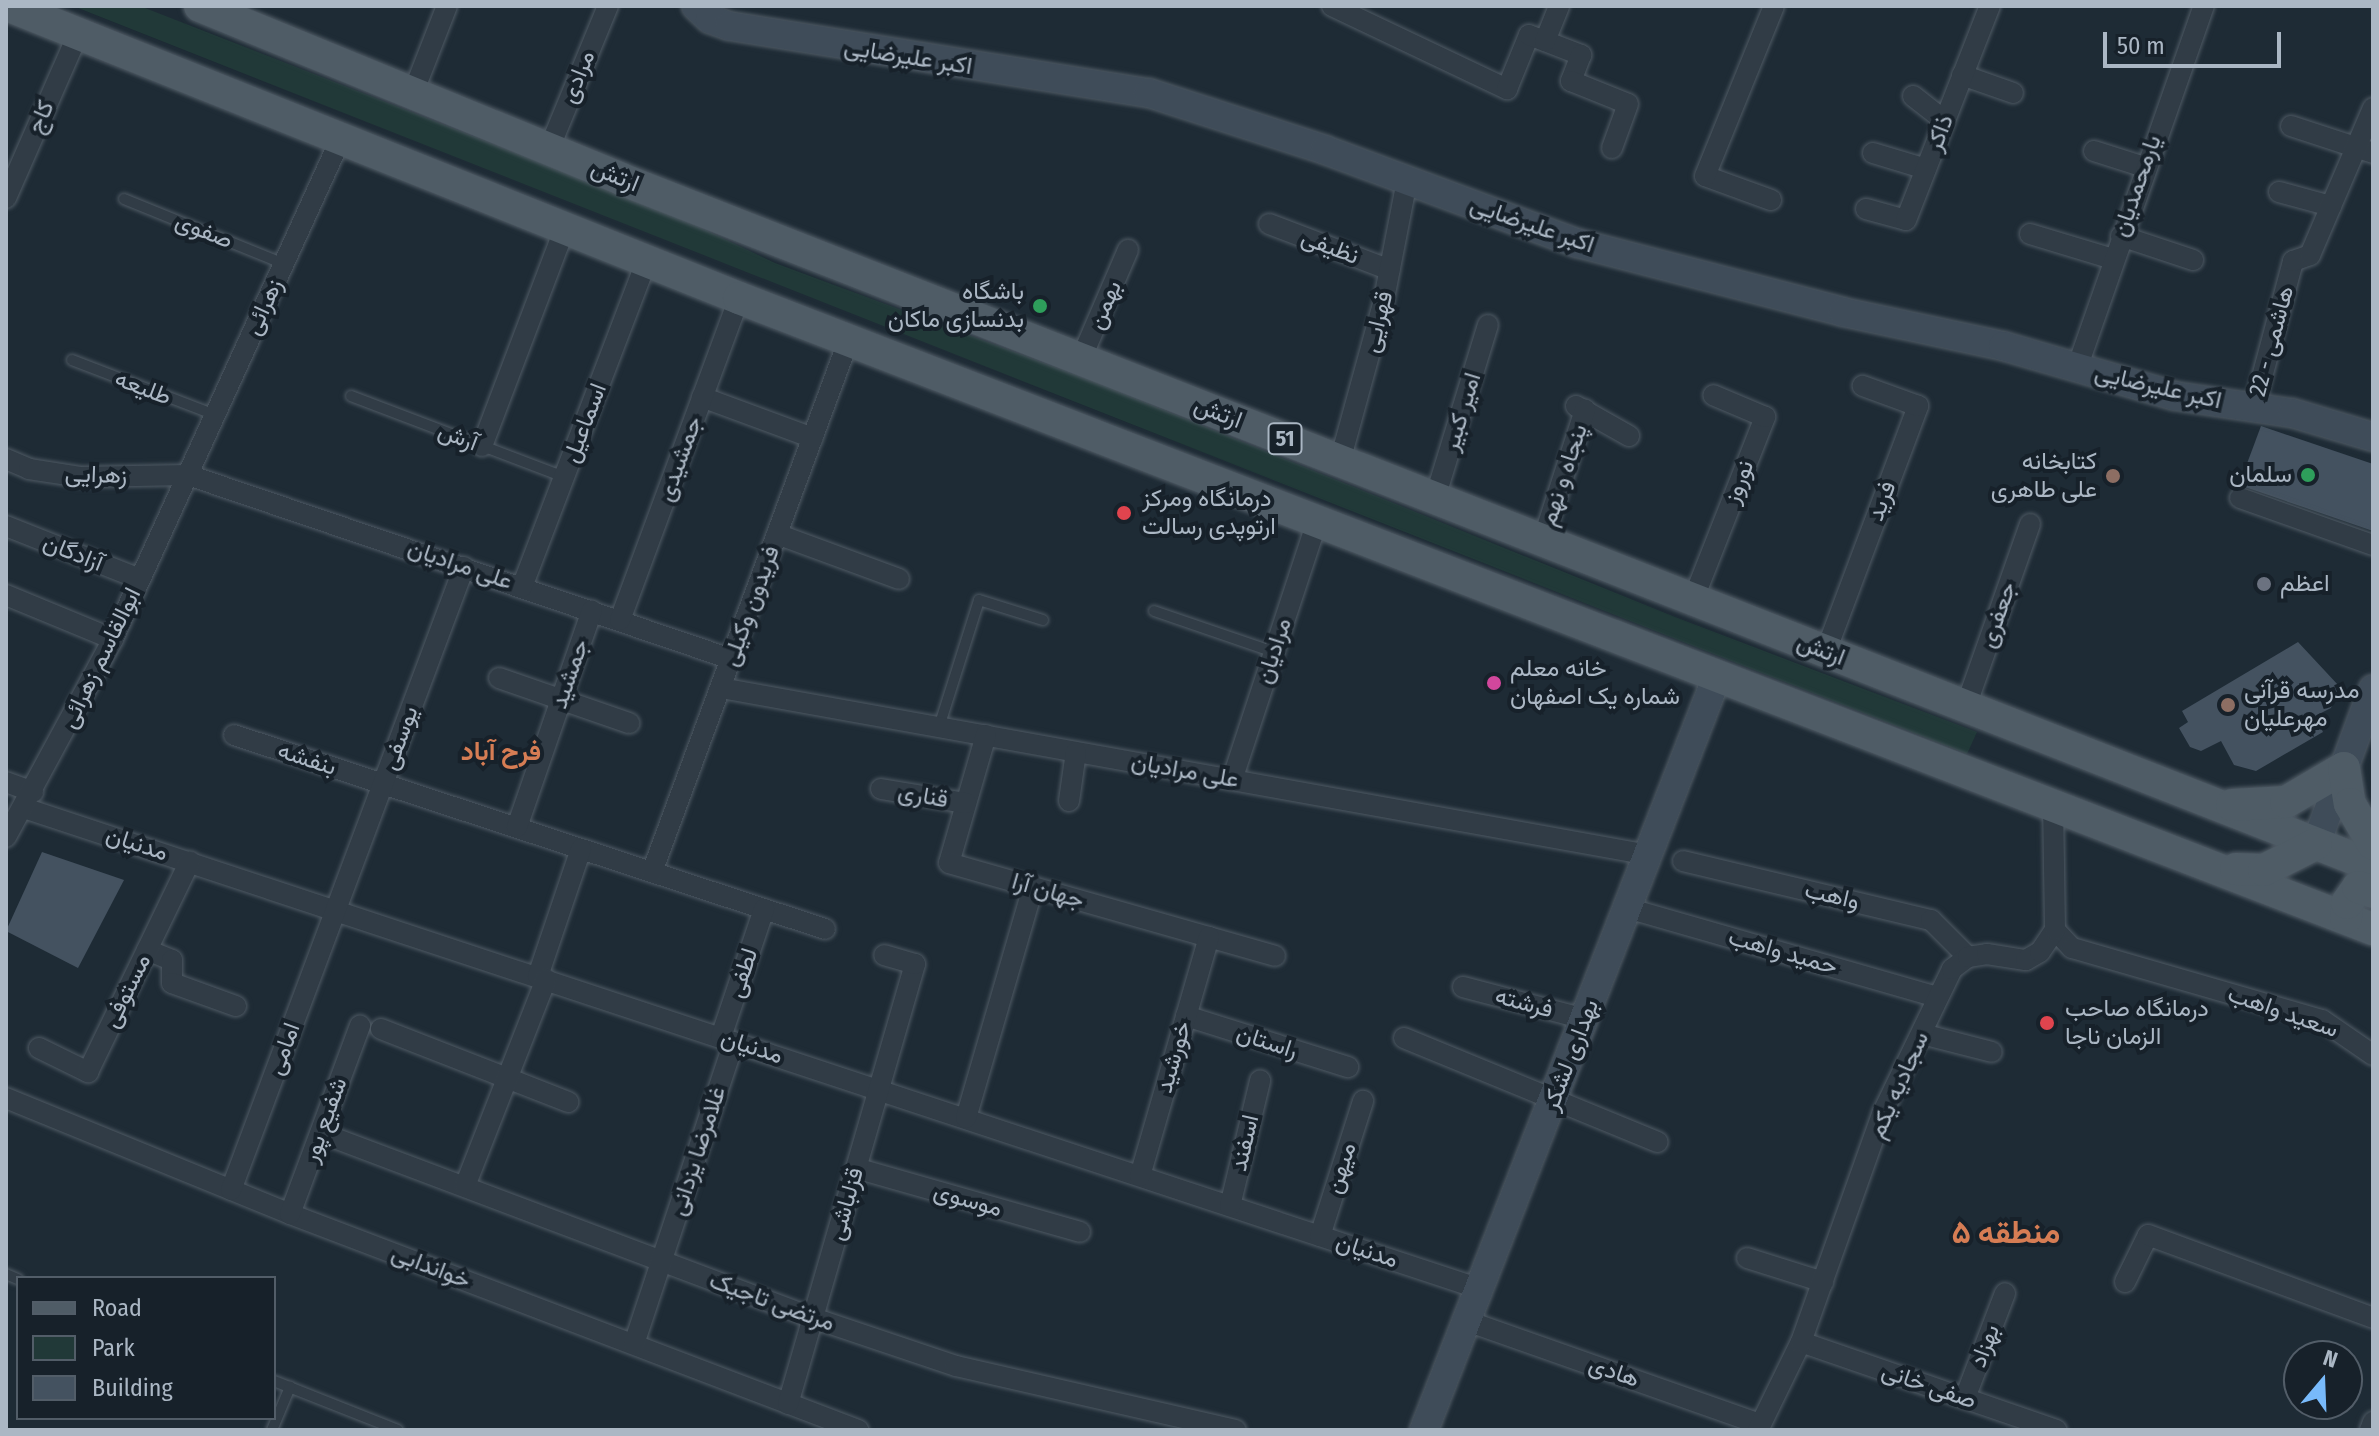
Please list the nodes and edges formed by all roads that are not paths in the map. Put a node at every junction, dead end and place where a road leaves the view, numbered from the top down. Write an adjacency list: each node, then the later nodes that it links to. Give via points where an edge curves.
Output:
1 (200, 6): 11 (main road, ارتش / 51)
2 (447, 6): 15 (street)
3 (608, 6): 23 (street, مرادی)
4 (696, 6): 30 (street, اکبر علیرضایی, via 729,26 1149,93)
5 (1332, 6): 13 (street, via 1507,89 1529,35)
6 (1559, 6): 13 (street)
7 (1774, 6): 34 (street, via 1705,176)
8 (1990, 6): 14 (street, ذاکر)
9 (2204, 6): 28 (street, یارمحمدیان)
10 (11, 8): 12 (main road)
11 (242, 14): 15 (main road, ارتش / 51)
12 (77, 36): 21 (main road); 27 (street, کاج)
13 (1545, 41): 22 (street, via 1581,55 1571,81 1628,104)
14 (1962, 75): 16 (street); 19 (street, ذاکر)
15 (413, 93): 23 (main road, ارتش / 51)
16 (2013, 93)
17 (1913, 96): 19 (street)
18 (2373, 108): 24 (street, هاشمی - 22)
19 (1944, 120): 29 (street, ذاکر)
20 (2291, 126): 24 (street)
21 (341, 138): 38 (main road); 45 (street, زهرائی)
22 (1612, 148)
23 (549, 149): 50 (main road, ارتش / 51)
24 (2365, 150): 35 (street, هاشمی - 22)
25 (2094, 151): 28 (street)
26 (1873, 153): 29 (street)
27 (14, 157): 32 (street, کاج)
28 (2144, 167): 40 (street, یارمحمدیان)
29 (1926, 169): 36 (street, ذاکر, via 1906,220)
30 (1407, 180): 46 (street, قهرایی); 52 (street, اکبر علیرضایی, via 1577,243)
31 (2279, 192): 35 (street)
32 (6, 198)
33 (124, 199): 45 (lane, صفوی)
34 (1771, 200)
35 (2331, 206): 57 (street, هاشمی - 22, via 2310,255 2293,261)
36 (1866, 209)
37 (1269, 224): 46 (street, نظیفی)
38 (565, 227): 42 (main road); 62 (street)
39 (2030, 234): 43 (street)
40 (2121, 236): 43 (street, یارمحمدیان); 44 (street)
41 (1128, 250): 50 (street, بهمن)
42 (647, 259): 47 (main road); 66 (street, اسماعیل)
43 (2113, 259): 52 (street, یارمحمدیان)
44 (2193, 260)
45 (284, 264): 58 (street, زهرائی)
46 (1390, 270): 64 (street, قهرایی)
47 (739, 298): 49 (main road); 56 (street, جمشیدی)
48 (1488, 325): 67 (street, امیر کبیر)
49 (849, 339): 61 (street, فریدون وکیلی); 69 (main road)
50 (1081, 359): 64 (main road, ارتش / 51)
51 (72, 360): 58 (lane, طلیعه)
52 (2077, 368): 57 (street, اکبر علیرضایی, via 2175,396)
53 (1863, 386): 86 (street, فرید, via 1918,406)
54 (1713, 395): 80 (street, نوروز, via 1765,417)
55 (351, 396): 62 (lane, آرش)
56 (702, 397): 61 (street); 83 (street, جمشیدی)
57 (2254, 407): 60 (street, اکبر علیرضایی)
58 (215, 415): 65 (street, زهرائی)
59 (1629, 436): 73 (street, پنجاه و نهم, via 1580,408)
60 (2373, 437)
61 (813, 438): 72 (street, فریدون وکیلی)
62 (482, 446): 66 (lane, آرش)
63 (6, 459): 65 (street, زهرایی, via 29,469 81,477)
64 (1340, 461): 67 (main road, ارتش / 51)
65 (188, 475): 75 (street, علی مرادیان); 76 (street, ابوالقاسم زهرائی)
66 (564, 477): 78 (street, اسماعیل)
67 (1435, 498): 73 (main road, ارتش / 51)
68 (2240, 498): 74 (street)
69 (1317, 522): 87 (street, مرادیان); 90 (main road)
70 (2030, 524): 94 (street, جعفری)
71 (6, 526): 76 (street, آزادگان)
72 (777, 534): 77 (street); 88 (street, فریدون وکیلی)
73 (1543, 540): 80 (main road, ارتش / 51)
74 (2373, 545)
75 (464, 567): 78 (street, علی مرادیان); 103 (street, یوسفی)
76 (140, 579): 85 (street, ابوالقاسم زهرائی)
77 (899, 579)
78 (522, 587): 81 (street, علی مرادیان)
79 (6, 595): 85 (street)
80 (1693, 600): 86 (main road, ارتش / 51)
81 (592, 611): 83 (street, علی مرادیان); 93 (street, جمشید)
82 (1154, 611): 87 (lane)
83 (620, 620): 88 (street, علی مرادیان)
84 (1043, 620): 96 (lane, via 979,600)
85 (113, 639): 105 (street, ابوالقاسم زهرائی)
86 (1826, 651): 94 (main road, ارتش / 51)
87 (1274, 652): 101 (street, مرادیان)
88 (731, 659): 91 (street, فریدون وکیلی)
89 (499, 678): 93 (street)
90 (1716, 679): 109 (main road); 115 (street, بهداری لشکر)
91 (721, 688): 96 (street, علی مرادیان); 120 (street, فریدون وکیلی)
92 (2373, 689): 100 (street)
93 (562, 699): 95 (street); 110 (street, جمشید)
94 (1966, 706): 108 (main road, ارتش / 51)
95 (629, 723)
96 (939, 727): 98 (street, علی مرادیان)
97 (234, 735): 103 (street, بنفشه)
98 (986, 735): 99 (street, علی مرادیان); 107 (street, جهان آرا)
99 (1076, 752): 101 (street, علی مرادیان); 106 (street)
100 (2344, 768): 108 (main road, via 2286,802 2257,807); 112 (street); 113 (main road, via 2350,804)
101 (1232, 780): 115 (street, علی مرادیان)
102 (6, 782): 105 (street, مدنیان)
103 (383, 784): 110 (street, بنفشه); 124 (street, یوسفی)
104 (881, 789): 107 (street, قناری)
105 (28, 800): 111 (street, ابوالقاسم زهرائی); 116 (street, مدنیان)
106 (1069, 801)
107 (966, 803): 121 (street, جهان آرا, via 949,863)
108 (2213, 804): 112 (main road, ارتش / 51)
109 (2053, 805): 119 (main road); 128 (street)
110 (517, 827): 114 (street, بنفشه)
111 (6, 837)
112 (2316, 844): 118 (main road, ارتش / 51); 119 (main road, via 2264,870)
113 (2373, 844)
114 (581, 849): 120 (street, بنفشه); 134 (street)
115 (1649, 855): 123 (street, بهداری لشکر)
116 (190, 861): 124 (street, مدنیان); 130 (street, مستوفی)
117 (1683, 861): 133 (street, واهب, via 1931,920)
118 (2373, 866)
119 (2224, 868): 126 (main road)
120 (652, 872): 125 (street, بنفشه)
121 (1033, 887): 129 (street, جهان آرا); 154 (street)
122 (2373, 892): 126 (main road, via 2358,887 2347,903)
123 (1627, 908): 136 (street, حمید واهب); 139 (street, بهداری لشکر)
124 (336, 909): 134 (street, مدنیان); 160 (street, امامی)
125 (764, 909): 127 (street, بنفشه); 142 (street, لطفی)
126 (2359, 923)
127 (825, 929)
128 (2055, 930): 133 (street, via 2040,952 2026,960); 145 (street, سعید واهب, via 2072,948 2322,1020)
129 (1209, 937): 132 (street, جهان آرا); 138 (street, خورشید)
130 (147, 950): 137 (street, via 172,960 172,983); 143 (street, مستوفی, via 88,1072)
131 (884, 955): 149 (street, قزلباشی, via 915,964)
132 (1275, 956)
133 (1968, 957): 136 (street, سجادیه یکم, via 1952,969)
134 (542, 977): 142 (street, مدنیان); 147 (street)
135 (1463, 987): 139 (street, فرشته)
136 (1938, 997): 140 (street, سجادیه یکم)
137 (236, 1006)
138 (1186, 1016): 146 (street, راستان); 158 (street, خورشید)
139 (1585, 1019): 151 (street, بهداری لشکر)
140 (1922, 1034): 144 (street); 167 (street, سجادیه یکم, via 1882,1114)
141 (1404, 1038): 151 (street)
142 (728, 1039): 149 (street, مدنیان); 166 (street, غلامرضا یزدانی)
143 (39, 1048)
144 (1992, 1052)
145 (2373, 1055)
146 (1348, 1067)
147 (507, 1079): 153 (street); 155 (street, شفیع پور, via 370,1028); 159 (street)
148 (1260, 1081): 161 (street, اسفند)
149 (879, 1089): 154 (street, مدنیان); 157 (street, قزلباشی)
150 (6, 1098): 160 (street, خواندابی)
151 (1554, 1100): 156 (street); 169 (street, بهداری لشکر)
152 (1363, 1101): 164 (street, میهن)
153 (568, 1102)
154 (966, 1118): 158 (street, مدنیان)
155 (321, 1133): 159 (street, مرتضی تاجیک); 162 (street, شفیع پور)
156 (1657, 1142)
157 (856, 1168): 163 (street, موسوی); 171 (street, قزلباشی)
158 (1140, 1176): 161 (street, مدنیان)
159 (465, 1186): 166 (street, مرتضی تاجیک)
160 (231, 1190): 162 (street, خواندابی)
161 (1230, 1206): 164 (street, مدنیان)
162 (290, 1214): 175 (street, خواندابی)
163 (1080, 1232)
164 (1320, 1236): 169 (street, مدنیان)
165 (1747, 1258): 167 (street)
166 (662, 1261): 171 (street, مرتضی تاجیک); 175 (street, غلامرضا یزدانی)
167 (1823, 1282): 174 (street, سجادیه یکم)
168 (2125, 1282): 172 (street, via 2148,1235)
169 (1480, 1289): 173 (street, بهداری لشکر)
170 (2005, 1293): 178 (street, بهزاد)
171 (813, 1318): 179 (street, قزلباشی); 185 (street, مرتضی تاجیک, via 956,1366)
172 (2373, 1318)
173 (1467, 1321): 181 (street, هادی); 186 (street, بهداری لشکر)
174 (1801, 1342): 178 (street, صفی خانی); 181 (street, سجادیه یکم)
175 (634, 1344): 179 (street, خواندابی)
176 (276, 1382): 177 (lane)
177 (290, 1387): 182 (lane); 183 (lane)
178 (1965, 1398): 187 (street, صفی خانی)
179 (788, 1404): 184 (street, خواندابی)
180 (2373, 1422): 188 (street)
181 (1759, 1427)
182 (272, 1430)
183 (398, 1430)
184 (858, 1430)
185 (1236, 1430)
186 (1424, 1430)
187 (2056, 1430)
188 (2370, 1430)

